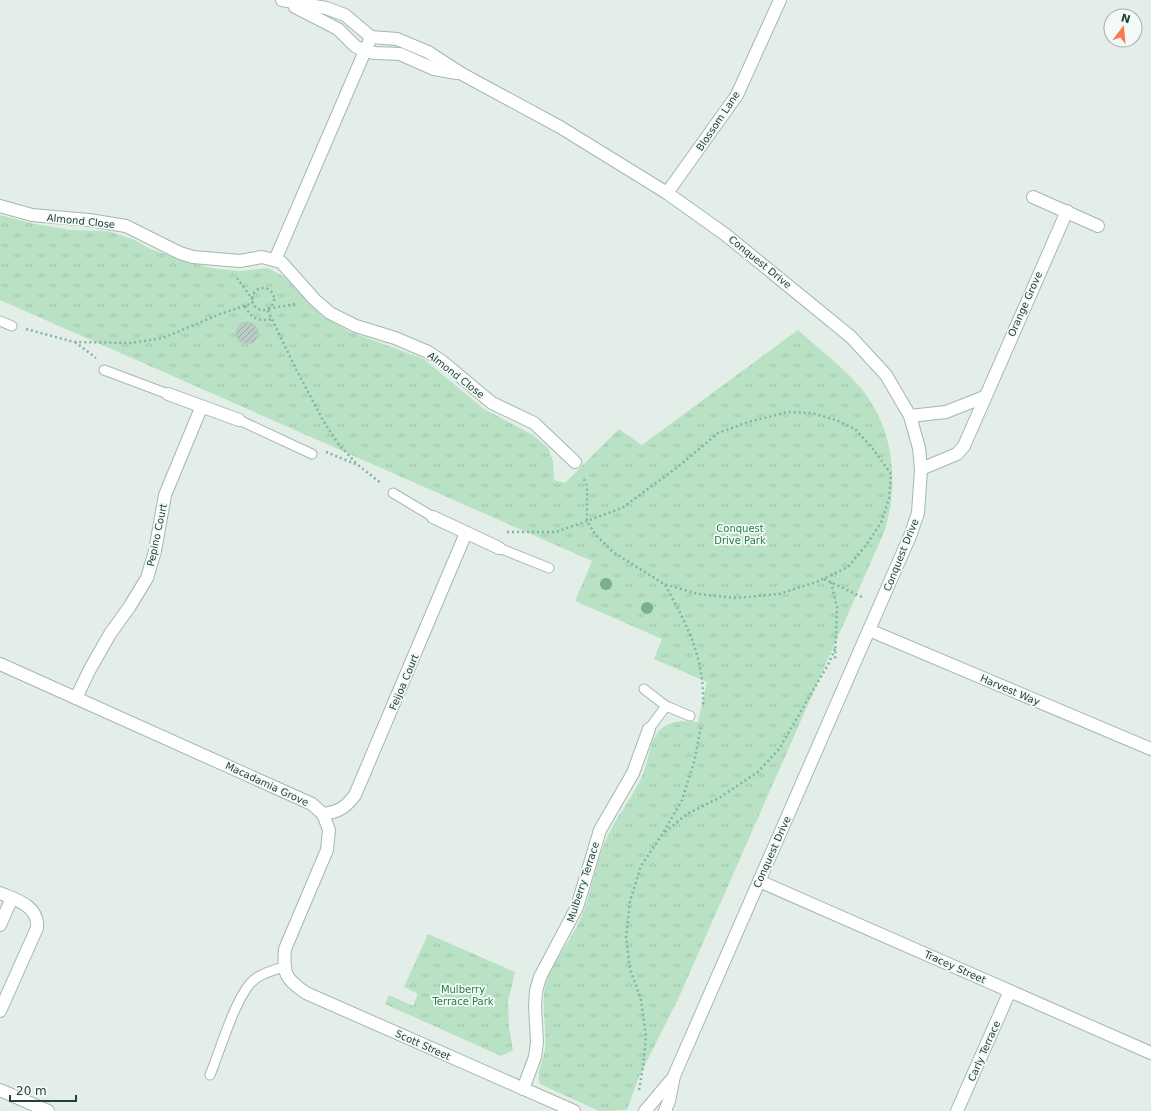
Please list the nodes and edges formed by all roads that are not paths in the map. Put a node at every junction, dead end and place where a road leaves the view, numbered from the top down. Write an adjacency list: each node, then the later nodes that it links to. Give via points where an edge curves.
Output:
1 (282, 0): 3 (street, via 326,8 345,16); 4 (street, via 338,29)
2 (780, 0): 6 (street, Blossom Lane, via 737,95)
3 (371, 37): 4 (street); 5 (street, Conquest Drive, via 397,39 412,44)
4 (364, 51): 5 (street, Conquest Drive, via 400,54 434,69); 11 (street)
5 (462, 74): 6 (street, Conquest Drive, via 560,127)
6 (667, 193): 18 (street, Conquest Drive, via 726,235 851,337 886,375)
7 (1033, 197): 9 (street)
8 (0, 206): 11 (street, Almond Close, via 32,215 126,226 193,257 240,262 262,257)
9 (1067, 212): 10 (street); 16 (street, Orange Grove)
10 (1098, 226)
11 (275, 260): 21 (street, Almond Close, via 287,267 315,300 344,321 396,338 428,352 444,362 492,403 534,423)
12 (0, 321): 13 (lane)
13 (12, 326)
14 (104, 370): 15 (lane)
15 (168, 394): 17 (street)
16 (984, 397): 18 (street, via 946,412); 22 (street, Orange Grove, via 964,446 957,454)
17 (201, 408): 19 (street); 31 (street, Pepino Court, via 165,495 155,551 147,578 110,634)
18 (910, 416): 22 (street, Conquest Drive, via 919,448)
19 (239, 420): 20 (lane)
20 (312, 454)
21 (575, 462)
22 (921, 469): 28 (street, Conquest Drive, via 918,513)
23 (393, 494): 24 (lane)
24 (433, 517): 25 (street)
25 (466, 533): 26 (street); 36 (street, Feijoa Court, via 355,795 346,807 335,813)
26 (499, 548): 27 (lane)
27 (549, 568)
28 (870, 630): 35 (street, Harvest Way); 37 (street, Conquest Drive)
29 (0, 664): 31 (street, Macadamia Grove)
30 (644, 689): 32 (lane)
31 (76, 698): 36 (street, Macadamia Grove, via 312,804)
32 (666, 706): 33 (lane); 34 (lane, Mulberry Terrace)
33 (690, 716)
34 (649, 729): 47 (street, Mulberry Terrace, via 633,773 600,830 571,920 540,977 535,1006 535,1057)
35 (1151, 749)
36 (324, 814): 41 (street, via 329,830 327,850 293,927 285,949)
37 (759, 881): 42 (street, Tracey Street); 46 (street, Conquest Drive)
38 (0, 893): 39 (street)
39 (12, 898): 40 (street); 43 (street, via 28,906 35,914 37,928)
40 (0, 925)
41 (283, 967): 45 (lane, via 259,976 249,984); 47 (street, Scott Street, via 286,977 306,993)
42 (1010, 991): 44 (street, Tracey Street); 53 (street, Carly Terrace)
43 (0, 1011)
44 (1151, 1052)
45 (210, 1075)
46 (674, 1076): 51 (street, Conquest Drive); 52 (street, Conquest Drive)
47 (523, 1089): 50 (street, Scott Street)
48 (0, 1090): 49 (street)
49 (48, 1111)
50 (574, 1111)
51 (645, 1111)
52 (665, 1111)
53 (957, 1111)

